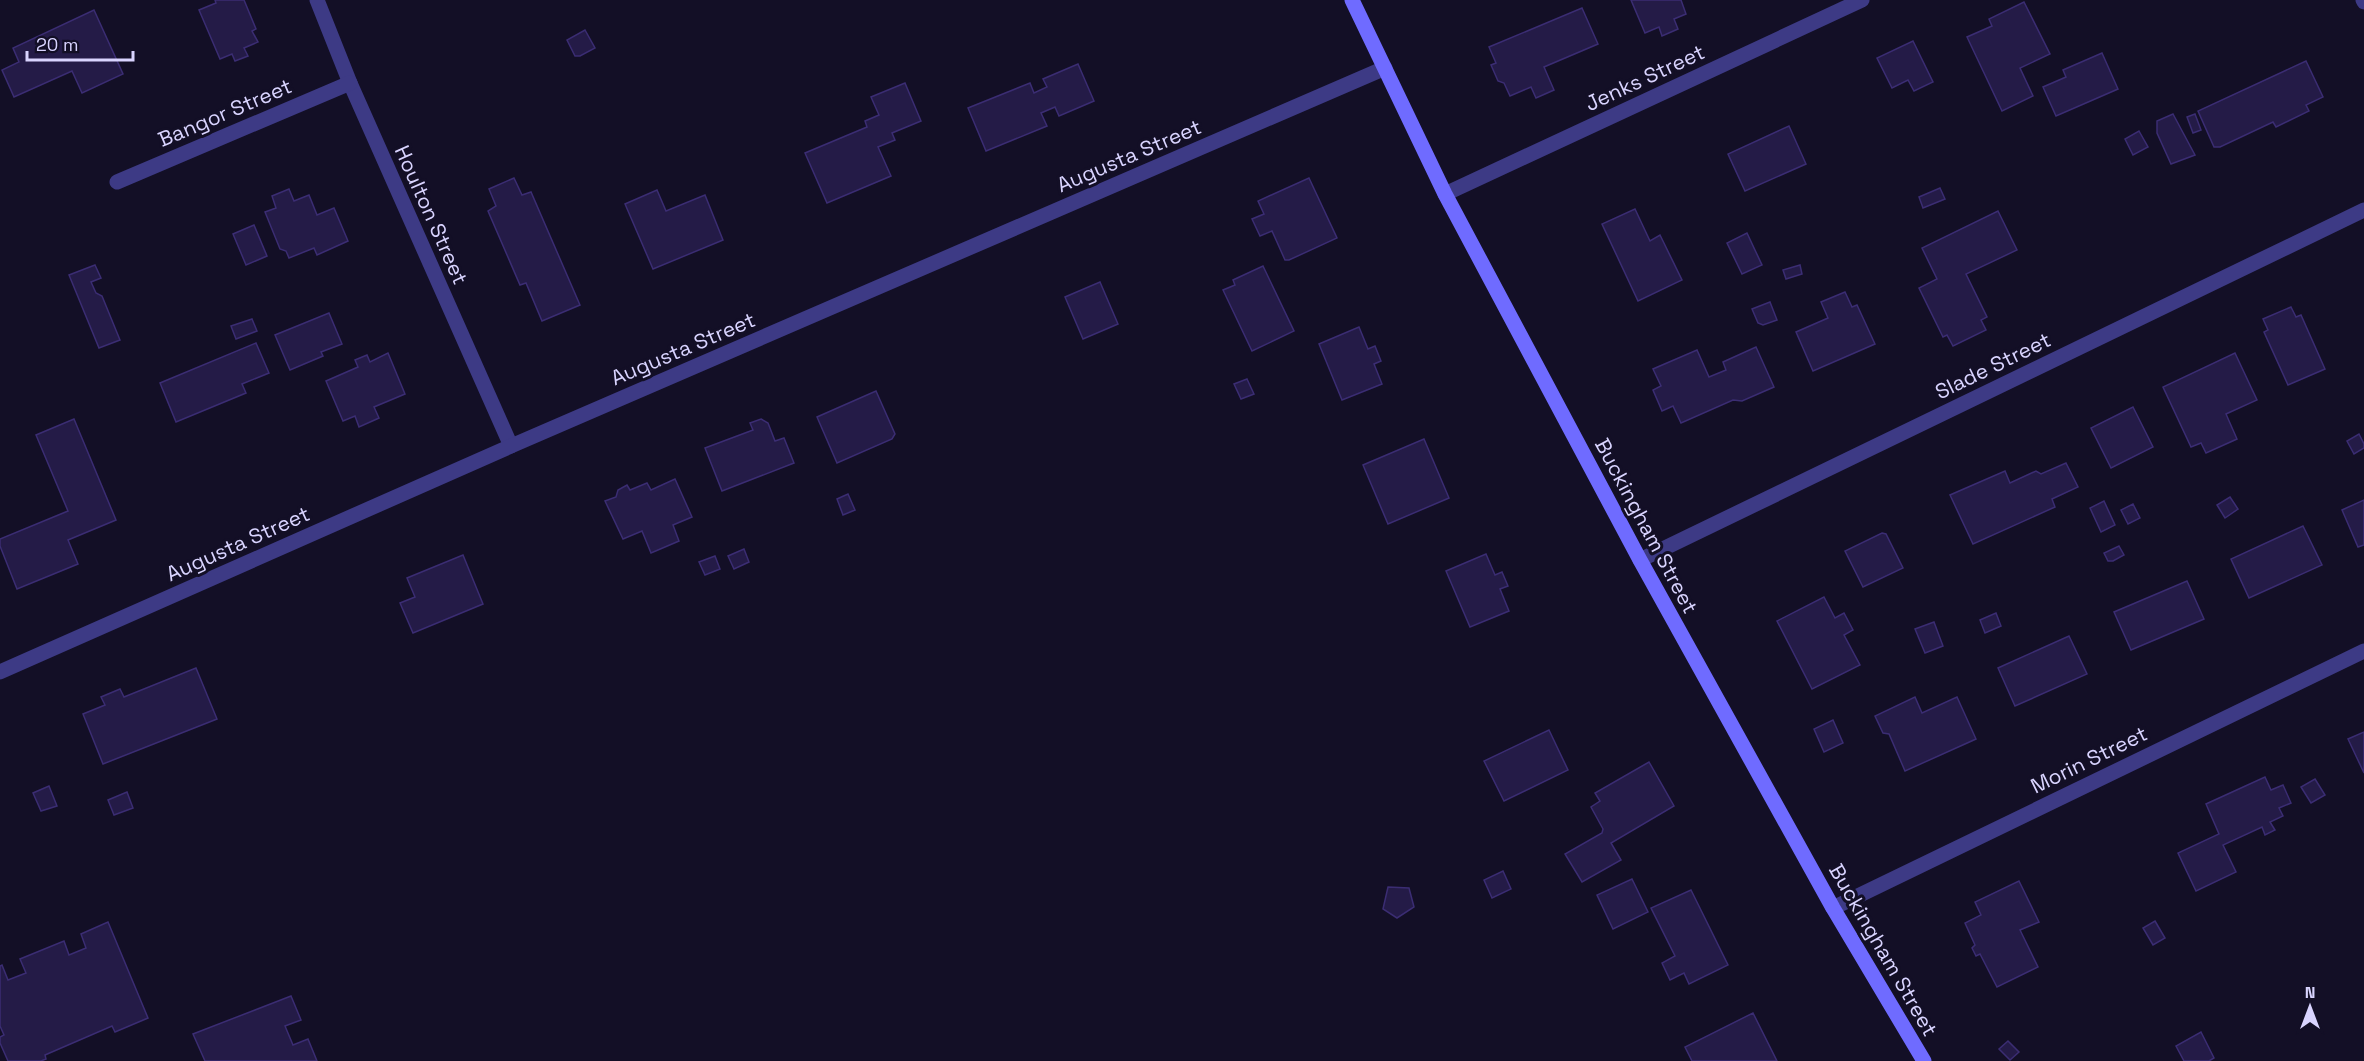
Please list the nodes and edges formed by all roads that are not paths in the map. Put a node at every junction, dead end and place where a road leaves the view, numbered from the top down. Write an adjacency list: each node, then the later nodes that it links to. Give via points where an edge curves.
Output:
1 (317, 0): 5 (street, Houlton Street)
2 (1352, 0): 4 (main road, Buckingham Street)
3 (1862, 0): 7 (street, Jenks Street)
4 (1385, 68): 7 (main road, Buckingham Street); 9 (street, Augusta Street)
5 (350, 83): 6 (street, Bangor Street); 9 (street, Houlton Street)
6 (117, 182)
7 (1445, 194): 10 (main road, Buckingham Street)
8 (2364, 210): 10 (street, Slade Street)
9 (511, 446): 12 (street, Augusta Street)
10 (1640, 560): 13 (main road, Buckingham Street)
11 (2364, 651): 13 (street, Morin Street)
12 (0, 672)
13 (1833, 908): 14 (main road, Buckingham Street)
14 (1924, 1061)

